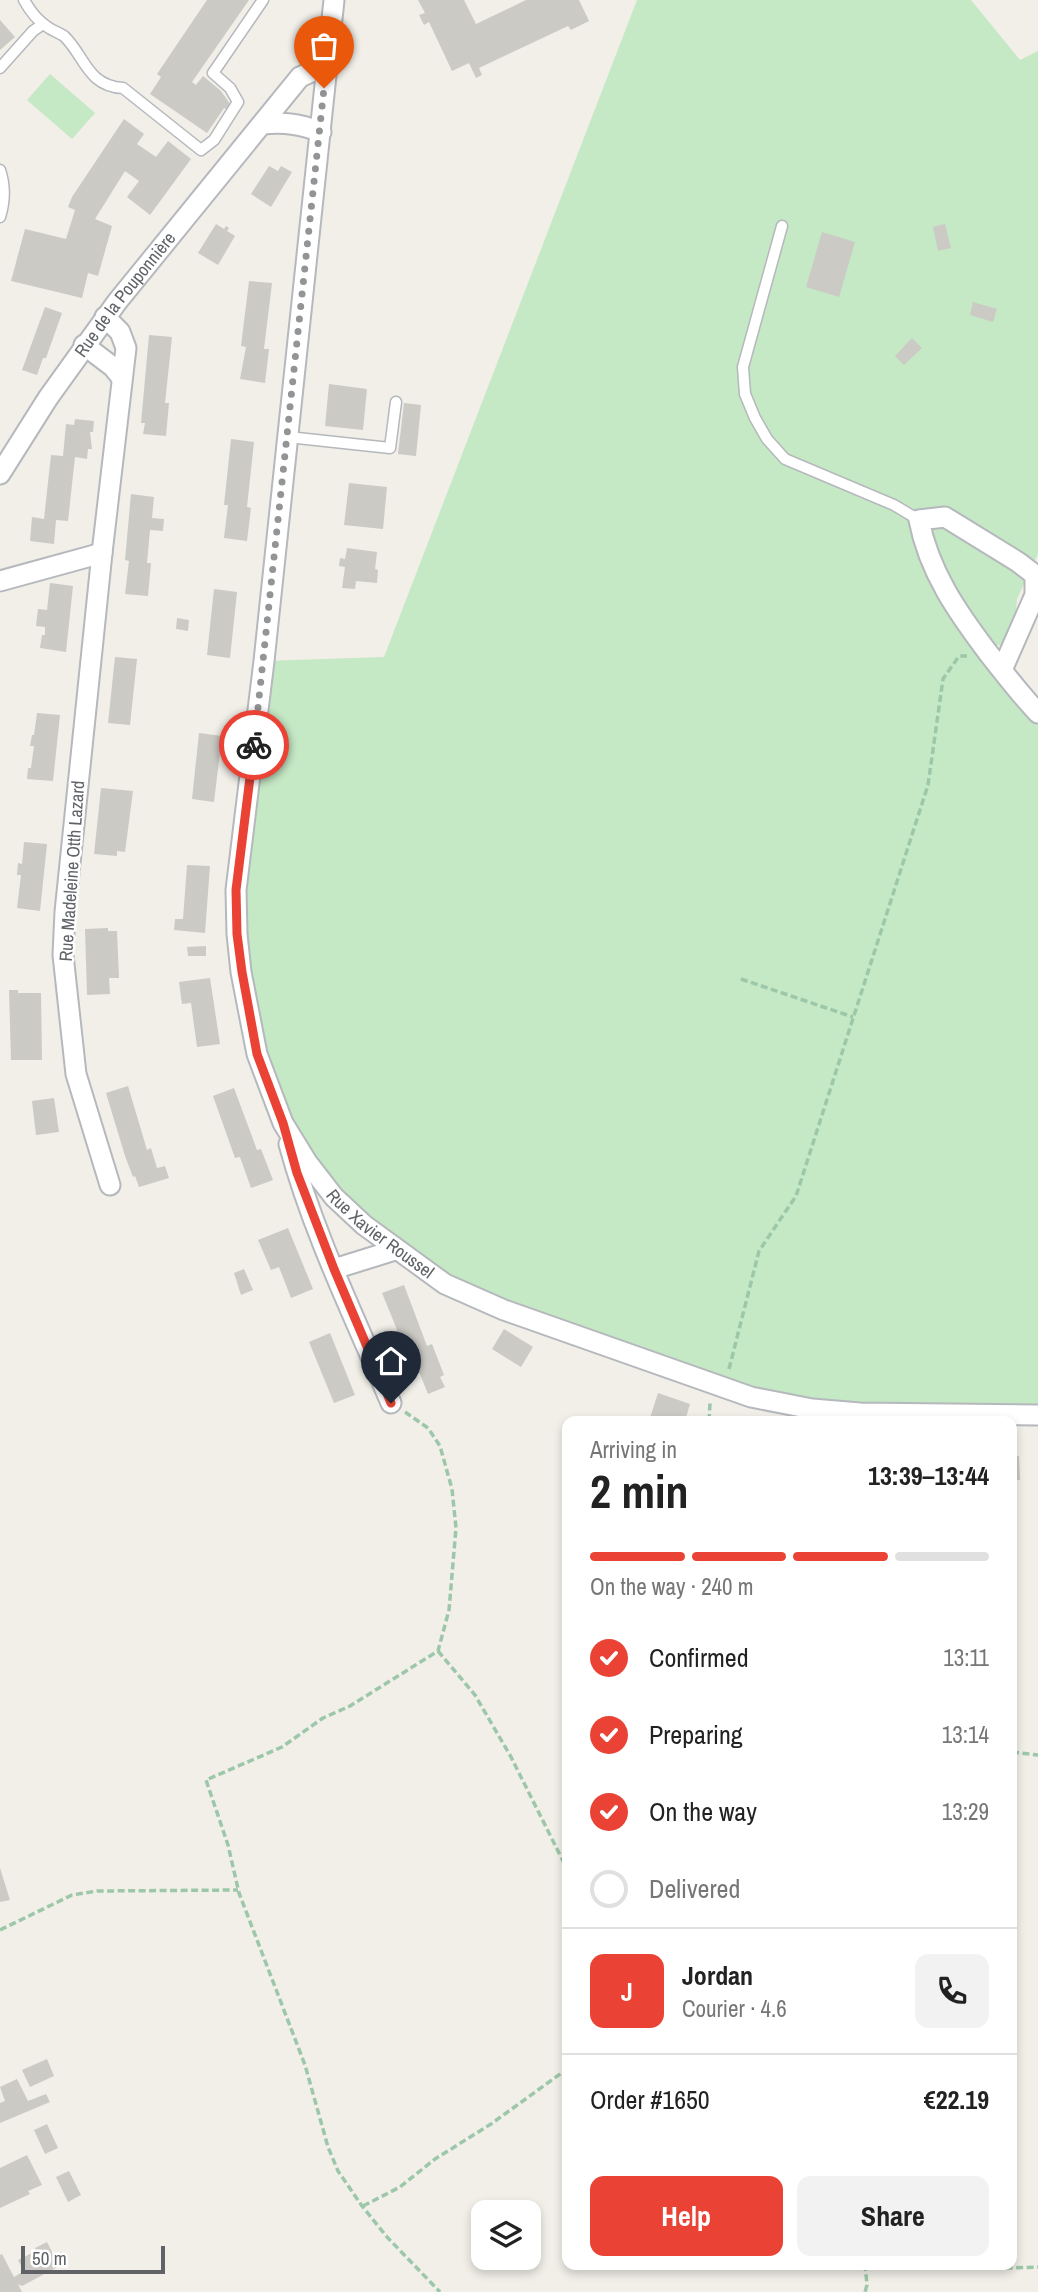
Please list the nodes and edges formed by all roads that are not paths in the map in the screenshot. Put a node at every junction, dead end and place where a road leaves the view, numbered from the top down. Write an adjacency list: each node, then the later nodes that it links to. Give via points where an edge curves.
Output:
1 (24, 0): 4 (lane)
2 (263, 0): 4 (lane, via 213,73 238,102 214,140 201,150 123,88 93,76 67,40)
3 (334, 0): 5 (street, Rue Xavier Roussel)
4 (43, 24): 6 (lane)
5 (326, 65): 7 (street, Rue de la Pouponnière, via 300,77); 8 (street, Rue Xavier Roussel)
6 (0, 68)
7 (263, 124): 8 (street, via 303,124); 12 (street, Rue de la Pouponnière)
8 (321, 132): 16 (street, Rue Xavier Roussel)
9 (0, 170): 10 (lane, via 4,181)
10 (0, 217)
11 (782, 226): 18 (lane, via 743,367 745,394 755,418 785,459)
12 (106, 317): 13 (street, Rue de la Pouponnière); 14 (street, Rue Madeleine Otth Lazard, via 120,332 126,348)
13 (84, 345): 14 (street); 17 (street, Rue de la Pouponnière)
14 (121, 377): 19 (street, Rue Madeleine Otth Lazard)
15 (396, 402): 16 (lane, via 390,448)
16 (288, 437): 23 (street, Rue Xavier Roussel, via 236,890 237,934 257,1054)
17 (0, 474)
18 (919, 520): 21 (street, via 924,544 955,608); 21 (street, via 945,517 1035,575 1035,594)
19 (102, 553): 20 (street); 24 (street, Rue Madeleine Otth Lazard, via 63,955 76,1074)
20 (0, 581)
21 (1002, 670): 22 (street)
22 (1038, 713)
23 (283, 1123): 25 (street, Rue Xavier Roussel, via 334,1197); 26 (street)
24 (110, 1185)
25 (395, 1250): 26 (street); 28 (street, Rue Xavier Roussel, via 445,1284 504,1310 751,1397 860,1413)
26 (334, 1269): 27 (street)
27 (391, 1403)
28 (1038, 1415)

